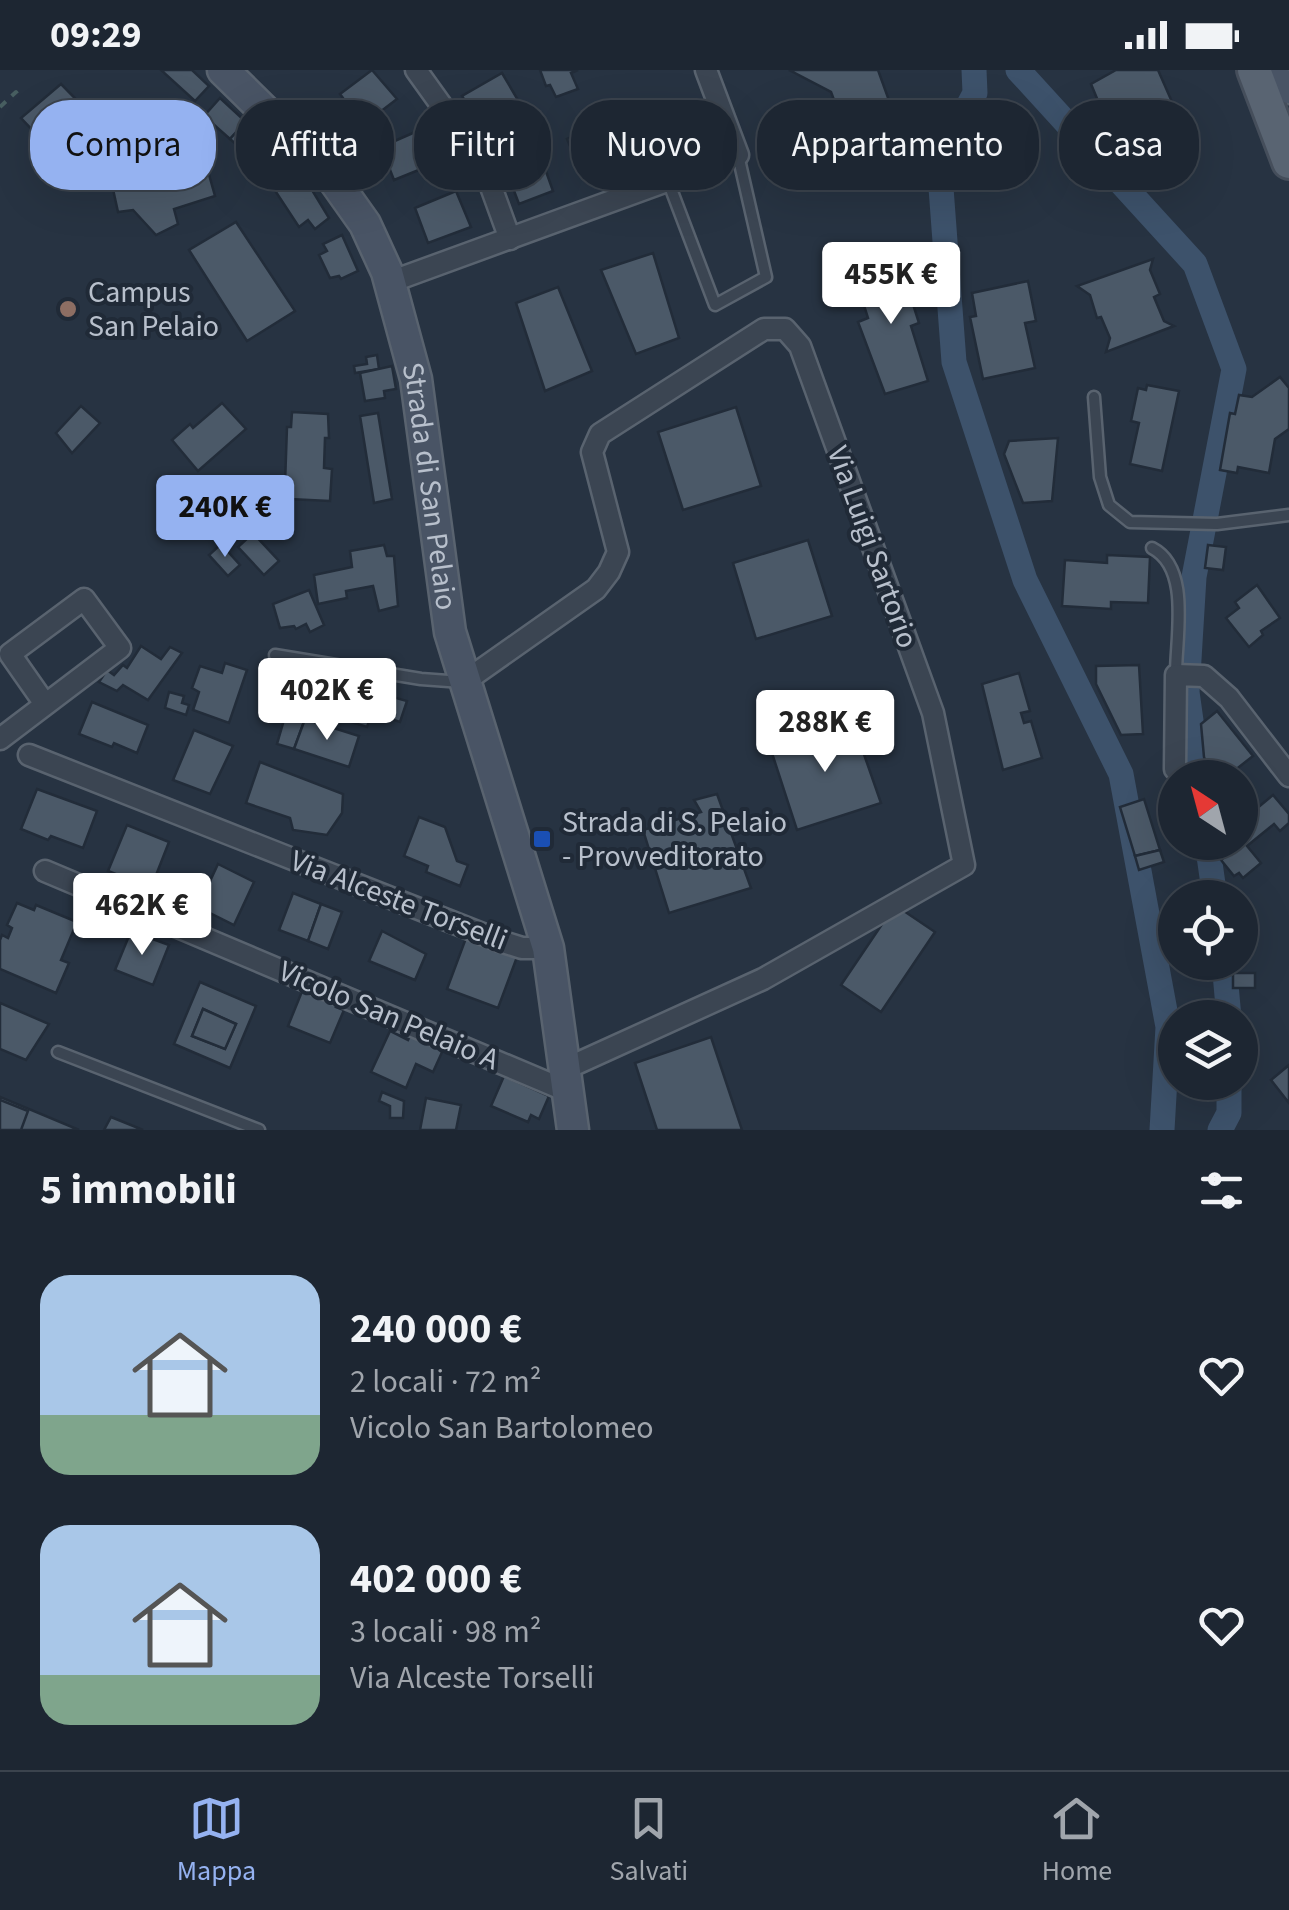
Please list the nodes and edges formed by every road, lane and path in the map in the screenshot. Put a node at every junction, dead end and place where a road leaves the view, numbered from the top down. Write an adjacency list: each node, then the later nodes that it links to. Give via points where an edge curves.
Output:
1 (224, 70): 14 (street, Strada di San Pelaio, via 332,176 365,224)
2 (416, 70): 13 (street, via 482,162)
3 (706, 70): 9 (street)
4 (1256, 70): 5 (street); 8 (main road)
5 (1289, 88)
6 (18, 95): 7 (path)
7 (0, 108)
8 (1281, 116): 10 (main road)
9 (738, 155): 12 (lane, via 766,277 715,305)
10 (1289, 162)
11 (643, 190): 13 (street)
12 (671, 190)
13 (510, 239): 14 (street)
14 (390, 282): 20 (street, Strada di San Pelaio, via 416,379 447,614)
15 (1094, 397): 16 (lane, via 1108,505 1130,522 1218,524)
16 (1289, 516)
17 (1152, 548): 19 (lane, via 1170,561 1177,582)
18 (275, 655): 20 (lane)
19 (1178, 676): 24 (street); 25 (street, via 1204,676)
20 (464, 682): 27 (street, Strada di San Pelaio); 29 (street, Via Luigi Sartorio, via 596,590 609,572 618,552 592,452 600,434 764,330 786,330 800,346 933,713 964,865)
21 (45, 704): 21 (street, via 10,654 84,600 120,648); 22 (street)
22 (0, 739)
23 (29, 755): 27 (street, Via Alceste Torselli, via 500,941)
24 (1175, 760)
25 (1286, 766)
26 (45, 871): 29 (street, Vicolo San Pelaio A)
27 (548, 948): 29 (street, Strada di San Pelaio)
28 (58, 1052): 30 (lane)
29 (566, 1080): 31 (street, Strada di San Pelaio)
30 (259, 1130)
31 (573, 1130)

